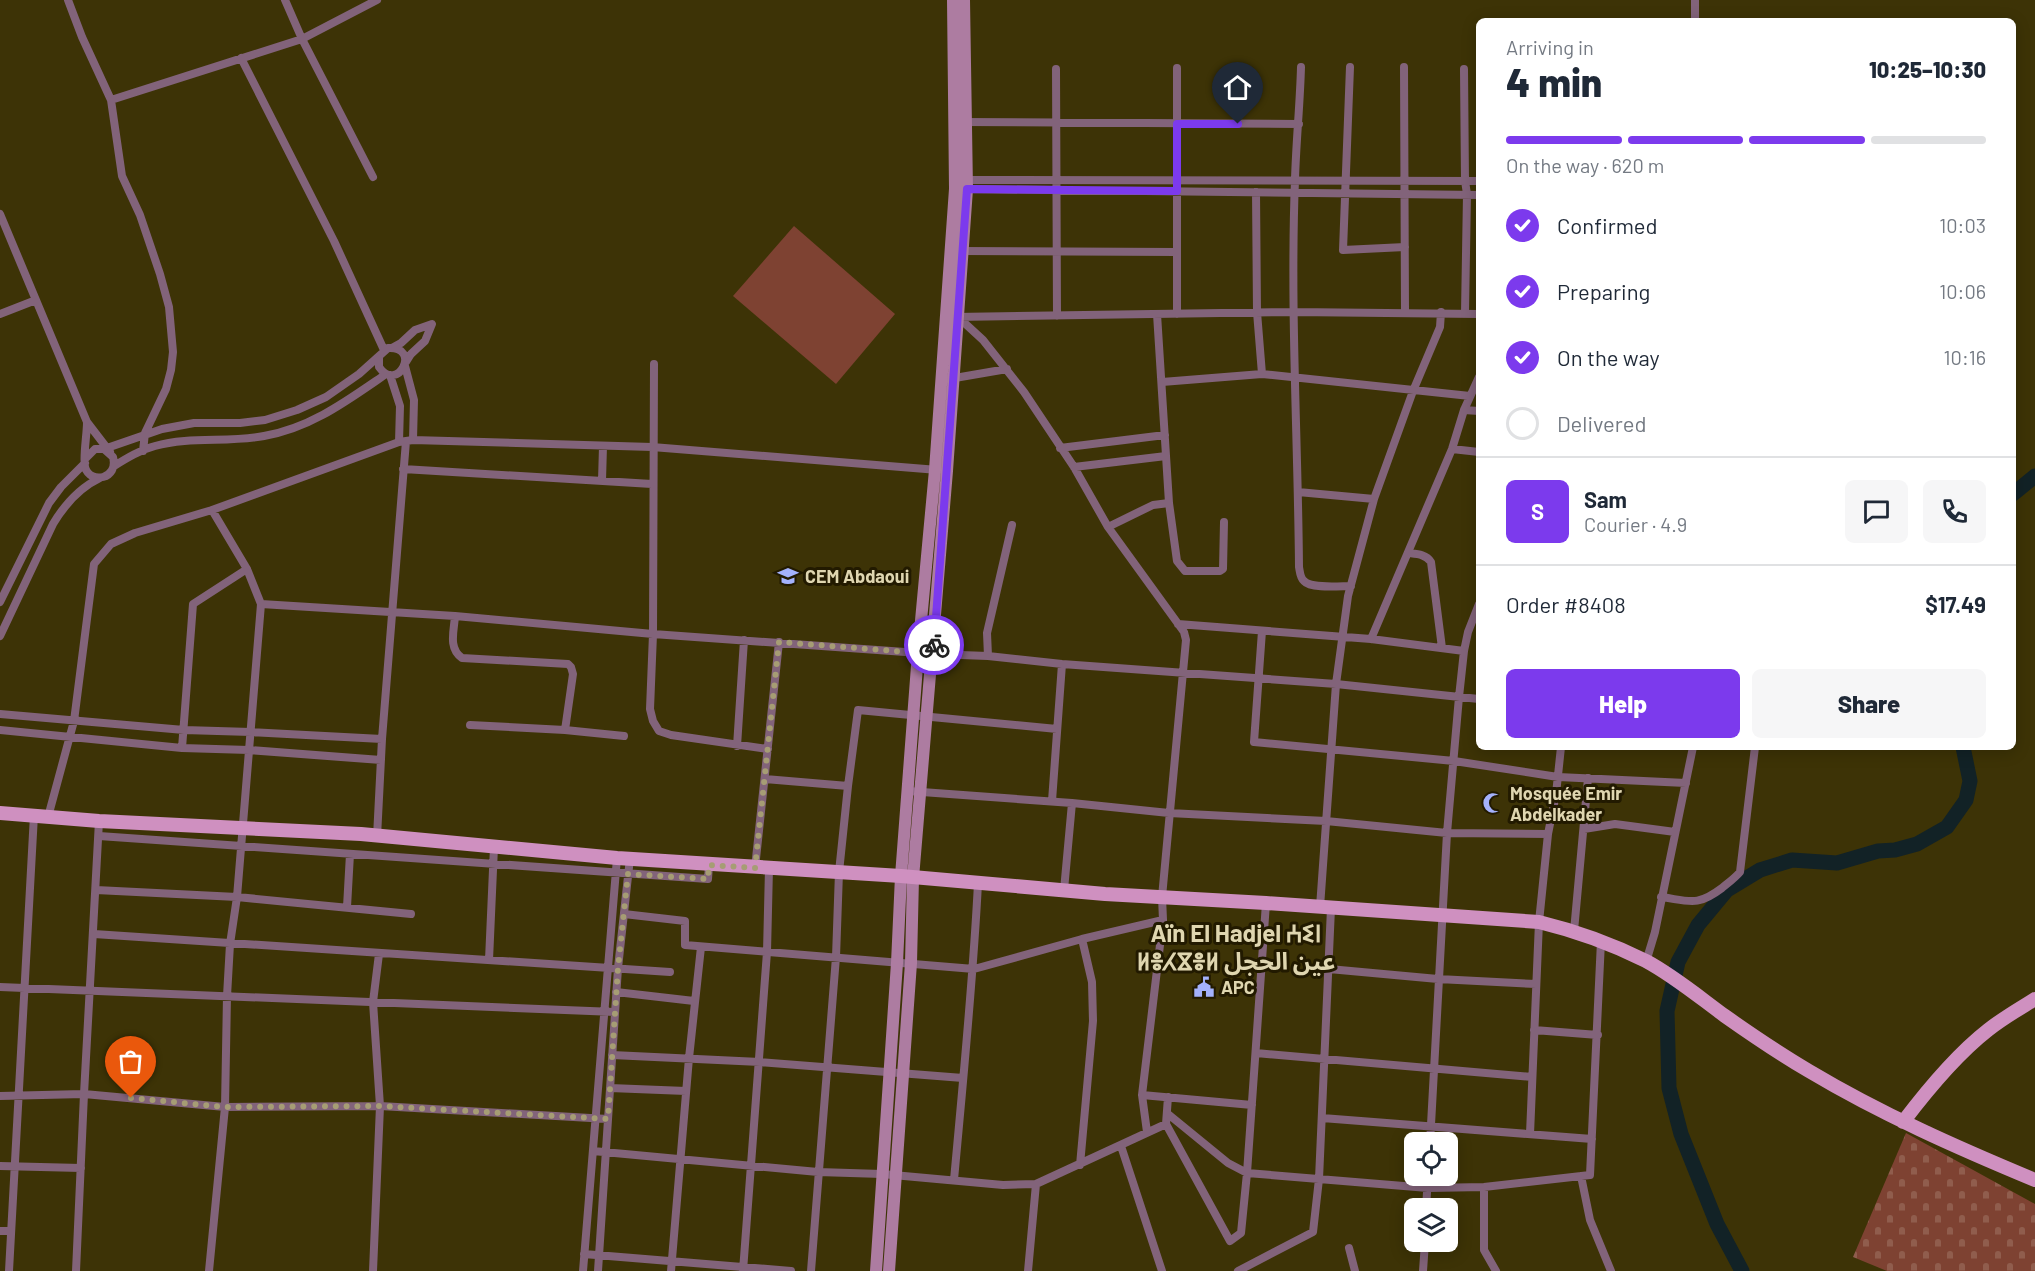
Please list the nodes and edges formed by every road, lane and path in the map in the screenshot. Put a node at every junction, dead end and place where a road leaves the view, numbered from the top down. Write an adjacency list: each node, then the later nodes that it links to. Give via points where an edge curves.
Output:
1 (68, 0): 16 (street)
2 (285, 0): 8 (street)
3 (377, 0): 8 (street)
4 (952, 0): 17 (main road)
5 (964, 0): 17 (main road)
6 (1695, 0): 7 (street)
7 (1695, 18)
8 (302, 39): 9 (street); 21 (street)
9 (241, 58): 16 (street); 54 (street, via 366,306)
10 (1301, 67): 20 (street)
11 (1350, 67): 27 (street)
12 (1404, 67): 23 (street)
13 (1177, 68): 19 (street)
14 (1056, 69): 18 (street)
15 (1464, 69): 25 (street)
16 (111, 100): 69 (street, via 122,176 140,214 169,307 171,370)
17 (960, 122): 18 (street); 28 (main road)
18 (1057, 123): 19 (street); 29 (street)
19 (1177, 124): 20 (street); 24 (street)
20 (1299, 124): 22 (street)
21 (374, 177)
22 (1295, 180): 24 (street); 27 (street); 32 (street)
23 (1404, 180): 25 (street); 27 (street); 34 (street)
24 (1177, 181): 29 (street); 30 (street)
25 (1465, 181): 26 (street); 35 (street)
26 (1476, 181)
27 (1346, 182): 33 (street)
28 (961, 185): 29 (street); 39 (main road)
29 (1057, 185): 30 (street); 40 (street)
30 (1177, 191): 31 (street); 41 (street)
31 (1256, 192): 32 (street); 43 (street)
32 (1294, 192): 33 (street); 44 (street)
33 (1346, 193): 34 (street); 38 (street, via 1343,250)
34 (1404, 194): 35 (street); 38 (street)
35 (1467, 194): 36 (street); 47 (street)
36 (1476, 195)
37 (0, 214): 42 (street)
38 (1405, 247): 45 (street)
39 (956, 251): 40 (street); 52 (main road)
40 (1057, 251): 41 (street); 53 (street)
41 (1177, 252): 50 (street)
42 (36, 300): 48 (street); 68 (street)
43 (1257, 312): 44 (street); 50 (street); 59 (street)
44 (1294, 312): 45 (street); 60 (street)
45 (1405, 312): 46 (street)
46 (1441, 312): 47 (street); 64 (street, via 1440,327)
47 (1465, 313): 51 (street)
48 (0, 314)
49 (1157, 314): 50 (street); 53 (street); 62 (street)
50 (1177, 314)
51 (1476, 314)
52 (952, 316): 53 (street); 57 (street, via 983,340); 61 (main road)
53 (1057, 316)
54 (385, 352): 55 (street, via 404,354); 55 (street, via 415,330 432,324); 58 (street, via 379,367); 69 (street, via 326,397 297,410 265,420 194,423)
55 (405, 364): 58 (street, via 399,373); 71 (street, via 414,400)
56 (654, 364): 73 (street)
57 (1007, 369): 61 (street); 74 (street)
58 (388, 374): 71 (street, via 400,406); 77 (street, via 334,410 303,425 267,436 175,442)
59 (1262, 374): 60 (street); 62 (street)
60 (1295, 378): 64 (street); 88 (street)
61 (947, 379): 84 (main road)
62 (1162, 382): 70 (street)
63 (1476, 384): 65 (street)
64 (1413, 391): 65 (street); 89 (street)
65 (1470, 396): 66 (street)
66 (1464, 410): 67 (street); 76 (street)
67 (1476, 411)
68 (87, 422): 75 (street); 80 (street)
69 (145, 433): 75 (street); 77 (street)
70 (1165, 435): 74 (street); 79 (street)
71 (406, 441): 72 (street); 83 (street); 91 (street)
72 (603, 446): 73 (street); 86 (street)
73 (652, 447): 84 (street); 87 (street)
74 (1060, 448): 82 (street)
75 (107, 450): 80 (street, via 95,449); 81 (street)
76 (1452, 450): 78 (street); 95 (street)
77 (143, 451): 81 (street)
78 (1476, 452)
79 (1166, 456): 82 (street); 90 (street)
80 (85, 460): 85 (street, via 88,472); 98 (street, via 49,503)
81 (114, 466): 85 (street)
82 (1074, 467): 94 (street)
83 (403, 469): 86 (street); 100 (street)
84 (941, 471): 113 (main road); 114 (main road)
85 (100, 478): 106 (street, via 81,489 61,511)
86 (602, 481): 87 (street)
87 (652, 484): 105 (street)
88 (1298, 492): 89 (street); 97 (street, via 1301,578 1312,586)
89 (1374, 499): 97 (street)
90 (1169, 503): 92 (street, via 1177,561 1185,571 1223,569); 94 (street, via 1153,505)
91 (212, 510): 96 (street); 125 (street, via 127,536 111,544 94,564)
92 (1224, 522)
93 (1012, 525): 115 (street, via 987,633)
94 (1108, 527): 103 (street)
95 (1408, 553): 108 (street); 111 (street, via 1428,557 1431,562)
96 (247, 569): 99 (street); 129 (street, via 193,604)
97 (1351, 586): 107 (street)
98 (0, 602)
99 (261, 604): 100 (street); 131 (street)
100 (391, 612): 102 (street); 134 (street)
101 (1476, 612): 112 (street)
102 (455, 616): 105 (street); 130 (street, via 453,646 462,658 568,663 573,674)
103 (1178, 624): 104 (street); 117 (street, via 1186,640)
104 (1262, 632): 107 (street); 118 (street)
105 (653, 634): 109 (street); 135 (street, via 650,709 659,731)
106 (0, 636)
107 (1342, 637): 108 (street); 119 (street)
108 (1371, 639): 111 (street)
109 (744, 640): 110 (street); 135 (street)
110 (779, 642): 113 (street); 137 (street)
111 (1442, 648): 112 (street)
112 (1464, 651): 120 (street)
113 (918, 653): 114 (street); 123 (main road)
114 (933, 654): 115 (street); 124 (main road)
115 (988, 656): 116 (street)
116 (1062, 664): 117 (street); 127 (street)
117 (1182, 673): 118 (street); 155 (street)
118 (1260, 678): 119 (street); 138 (street, via 1254,742)
119 (1336, 684): 120 (street); 138 (street)
120 (1459, 697): 121 (street); 144 (street)
121 (1476, 699)
122 (0, 714): 125 (street)
123 (914, 716): 124 (street); 149 (street, via 858,710); 150 (main road)
124 (928, 718): 127 (street); 151 (main road)
125 (74, 721): 129 (street); 132 (street)
126 (470, 725): 130 (street)
127 (1057, 729): 152 (street)
128 (0, 730): 132 (street)
129 (184, 730): 131 (street); 136 (street)
130 (565, 730): 133 (street)
131 (251, 732): 134 (street); 139 (street)
132 (69, 736): 136 (street); 156 (street)
133 (624, 736)
134 (382, 739): 143 (street)
135 (737, 746): 137 (street)
136 (182, 748): 139 (street)
137 (768, 749): 147 (street)
138 (1332, 749): 144 (street); 158 (street)
139 (249, 750): 143 (street); 159 (street)
140 (1561, 750): 145 (street)
141 (1692, 750): 148 (street)
142 (1755, 750): 183 (street, via 1740,872 1702,901)
143 (381, 760): 165 (street)
144 (1454, 761): 145 (street); 161 (street)
145 (1558, 777): 146 (street); 163 (street)
146 (1588, 778): 148 (street); 160 (street)
147 (765, 779): 149 (street); 172 (street)
148 (1686, 783): 162 (street)
149 (848, 786): 174 (street)
150 (908, 791): 151 (street); 177 (main road)
151 (921, 792): 152 (street); 177 (main road)
152 (1052, 801): 153 (street)
153 (1072, 803): 155 (street); 180 (street)
154 (0, 813): 156 (main road)
155 (1169, 813): 158 (street); 182 (street)
156 (41, 816): 157 (main road); 213 (street)
157 (99, 820): 159 (main road); 164 (street)
158 (1326, 821): 161 (street); 186 (street)
159 (243, 828): 165 (main road); 166 (street)
160 (1584, 829): 162 (street, via 1615,824); 192 (street)
161 (1448, 832): 163 (street); 189 (street)
162 (1675, 832): 183 (street)
163 (1548, 834): 191 (street)
164 (99, 836): 166 (street); 179 (street)
165 (377, 837): 167 (main road)
166 (242, 846): 168 (street); 181 (street)
167 (494, 847): 169 (main road); 170 (street)
168 (350, 854): 170 (street); 185 (street)
169 (623, 858): 171 (main road); 175 (street); 176 (street)
170 (493, 863): 175 (street); 201 (street)
171 (709, 865): 172 (main road); 176 (street, via 708,879)
172 (755, 868): 173 (main road)
173 (769, 868): 174 (main road); 198 (street)
174 (839, 872): 177 (main road); 200 (street)
175 (615, 873): 176 (street); 205 (street)
176 (628, 874): 188 (street)
177 (907, 877): 178 (main road); 202 (main road); 203 (main road)
178 (978, 883): 180 (main road); 207 (street)
179 (96, 890): 181 (street); 193 (street)
180 (1064, 890): 182 (main road)
181 (237, 897): 185 (street); 196 (street)
182 (1162, 897): 184 (main road); 190 (street)
183 (1662, 897): 204 (street)
184 (1266, 903): 186 (main road); 224 (street)
185 (347, 907): 187 (street)
186 (1326, 908): 189 (main road); 208 (street)
187 (411, 914)
188 (624, 914): 197 (street, via 685,921 685,945); 206 (street)
189 (1442, 916): 191 (main road); 210 (street)
190 (1163, 920): 194 (street); 238 (street)
191 (1539, 922): 192 (main road); 211 (street)
192 (1574, 931): 195 (main road)
193 (94, 934): 196 (street); 214 (street)
194 (1082, 939): 207 (street); 259 (street, via 1092,982 1093,1021)
195 (1602, 941): 204 (main road); 223 (street)
196 (231, 944): 199 (street); 216 (street)
197 (700, 947): 198 (street); 218 (street)
198 (768, 952): 200 (street); 228 (street)
199 (379, 954): 201 (street); 219 (street)
200 (836, 957): 202 (street); 229 (street)
201 (489, 960): 205 (street)
202 (897, 963): 203 (street); 231 (main road)
203 (911, 963): 207 (street); 232 (main road)
204 (1652, 965): 249 (main road, via 1807,1070)
205 (607, 968): 206 (street); 220 (street)
206 (618, 968): 209 (street); 215 (street)
207 (974, 969): 234 (street)
208 (1329, 969): 210 (street); 227 (street)
209 (670, 972)
210 (1438, 979): 211 (street); 230 (street)
211 (1536, 984): 222 (street)
212 (0, 987): 213 (street)
213 (24, 988): 214 (street); 240 (street)
214 (90, 992): 216 (street); 237 (street)
215 (616, 992): 218 (street); 221 (street)
216 (227, 996): 219 (street); 244 (street)
217 (2035, 999): 249 (main road, via 1988,1029 1965,1050)
218 (694, 1001): 226 (street)
219 (373, 1002): 220 (street); 243 (street)
220 (604, 1012): 221 (street); 245 (street)
221 (615, 1012): 225 (street)
222 (1534, 1030): 223 (street); 233 (street)
223 (1598, 1035): 254 (street)
224 (1256, 1053): 227 (street); 242 (street)
225 (612, 1055): 226 (street); 235 (street)
226 (688, 1058): 228 (street); 236 (street)
227 (1324, 1058): 230 (street); 246 (street)
228 (760, 1062): 229 (street); 262 (street)
229 (826, 1067): 231 (street); 264 (street)
230 (1434, 1070): 233 (street); 250 (street)
231 (889, 1072): 232 (street); 266 (main road)
232 (902, 1073): 234 (street); 267 (main road)
233 (1532, 1077): 253 (street)
234 (963, 1078): 270 (street)
235 (610, 1088): 236 (street); 247 (street)
236 (686, 1091): 258 (street)
237 (84, 1094): 240 (street); 244 (street); 263 (street)
238 (1142, 1095): 241 (street); 251 (street)
239 (0, 1096): 240 (street)
240 (18, 1096): 261 (street)
241 (1168, 1097): 242 (street); 248 (street)
242 (1252, 1105): 265 (street)
243 (380, 1106): 244 (street); 245 (street); 287 (street)
244 (225, 1107): 286 (street)
245 (595, 1117): 247 (street); 256 (street)
246 (1322, 1118): 250 (street); 269 (street)
247 (608, 1119): 257 (street)
248 (1167, 1119): 251 (street); 265 (street, via 1228,1164); 265 (street, via 1230,1241 1241,1233)
249 (1903, 1122): 271 (main road)
250 (1431, 1125): 252 (street); 253 (street)
251 (1147, 1132): 255 (street)
252 (1431, 1132)
253 (1530, 1134): 254 (street)
254 (1592, 1139): 268 (street, via 1590,1175)
255 (1121, 1146): 259 (street); 296 (street)
256 (593, 1151): 257 (street); 280 (street)
257 (606, 1153): 258 (street); 281 (street)
258 (680, 1160): 262 (street); 282 (street)
259 (1080, 1165): 272 (street)
260 (0, 1166): 261 (street)
261 (15, 1167): 263 (street); 277 (street)
262 (751, 1167): 264 (street); 283 (street)
263 (81, 1168): 285 (street)
264 (818, 1172): 266 (street); 292 (street)
265 (1247, 1173): 269 (street)
266 (882, 1174): 267 (street); 293 (main road)
267 (896, 1175): 270 (street); 294 (main road)
268 (1581, 1176): 273 (street); 301 (street, via 1590,1220)
269 (1319, 1179): 274 (street); 297 (street, via 1313,1232)
270 (954, 1180): 272 (street)
271 (2035, 1180)
272 (1036, 1184): 295 (street)
273 (1484, 1187): 274 (street); 300 (street, via 1484,1250)
274 (1428, 1188): 275 (street)
275 (1427, 1198)
276 (0, 1231): 277 (street)
277 (11, 1232): 284 (street)
278 (1349, 1248): 298 (street)
279 (1424, 1252): 299 (street)
280 (585, 1254): 281 (street); 288 (street)
281 (599, 1255): 282 (street); 289 (street)
282 (672, 1261): 283 (street); 290 (street)
283 (743, 1269): 291 (street)
284 (9, 1271)
285 (76, 1271)
286 (209, 1271)
287 (373, 1271)
288 (583, 1271)
289 (598, 1271)
290 (671, 1271)
291 (791, 1271)
292 (811, 1271)
293 (876, 1271)
294 (889, 1271)
295 (1028, 1271)
296 (1162, 1271)
297 (1238, 1271)
298 (1355, 1271)
299 (1423, 1271)
300 (1496, 1271)
301 (1611, 1271)

